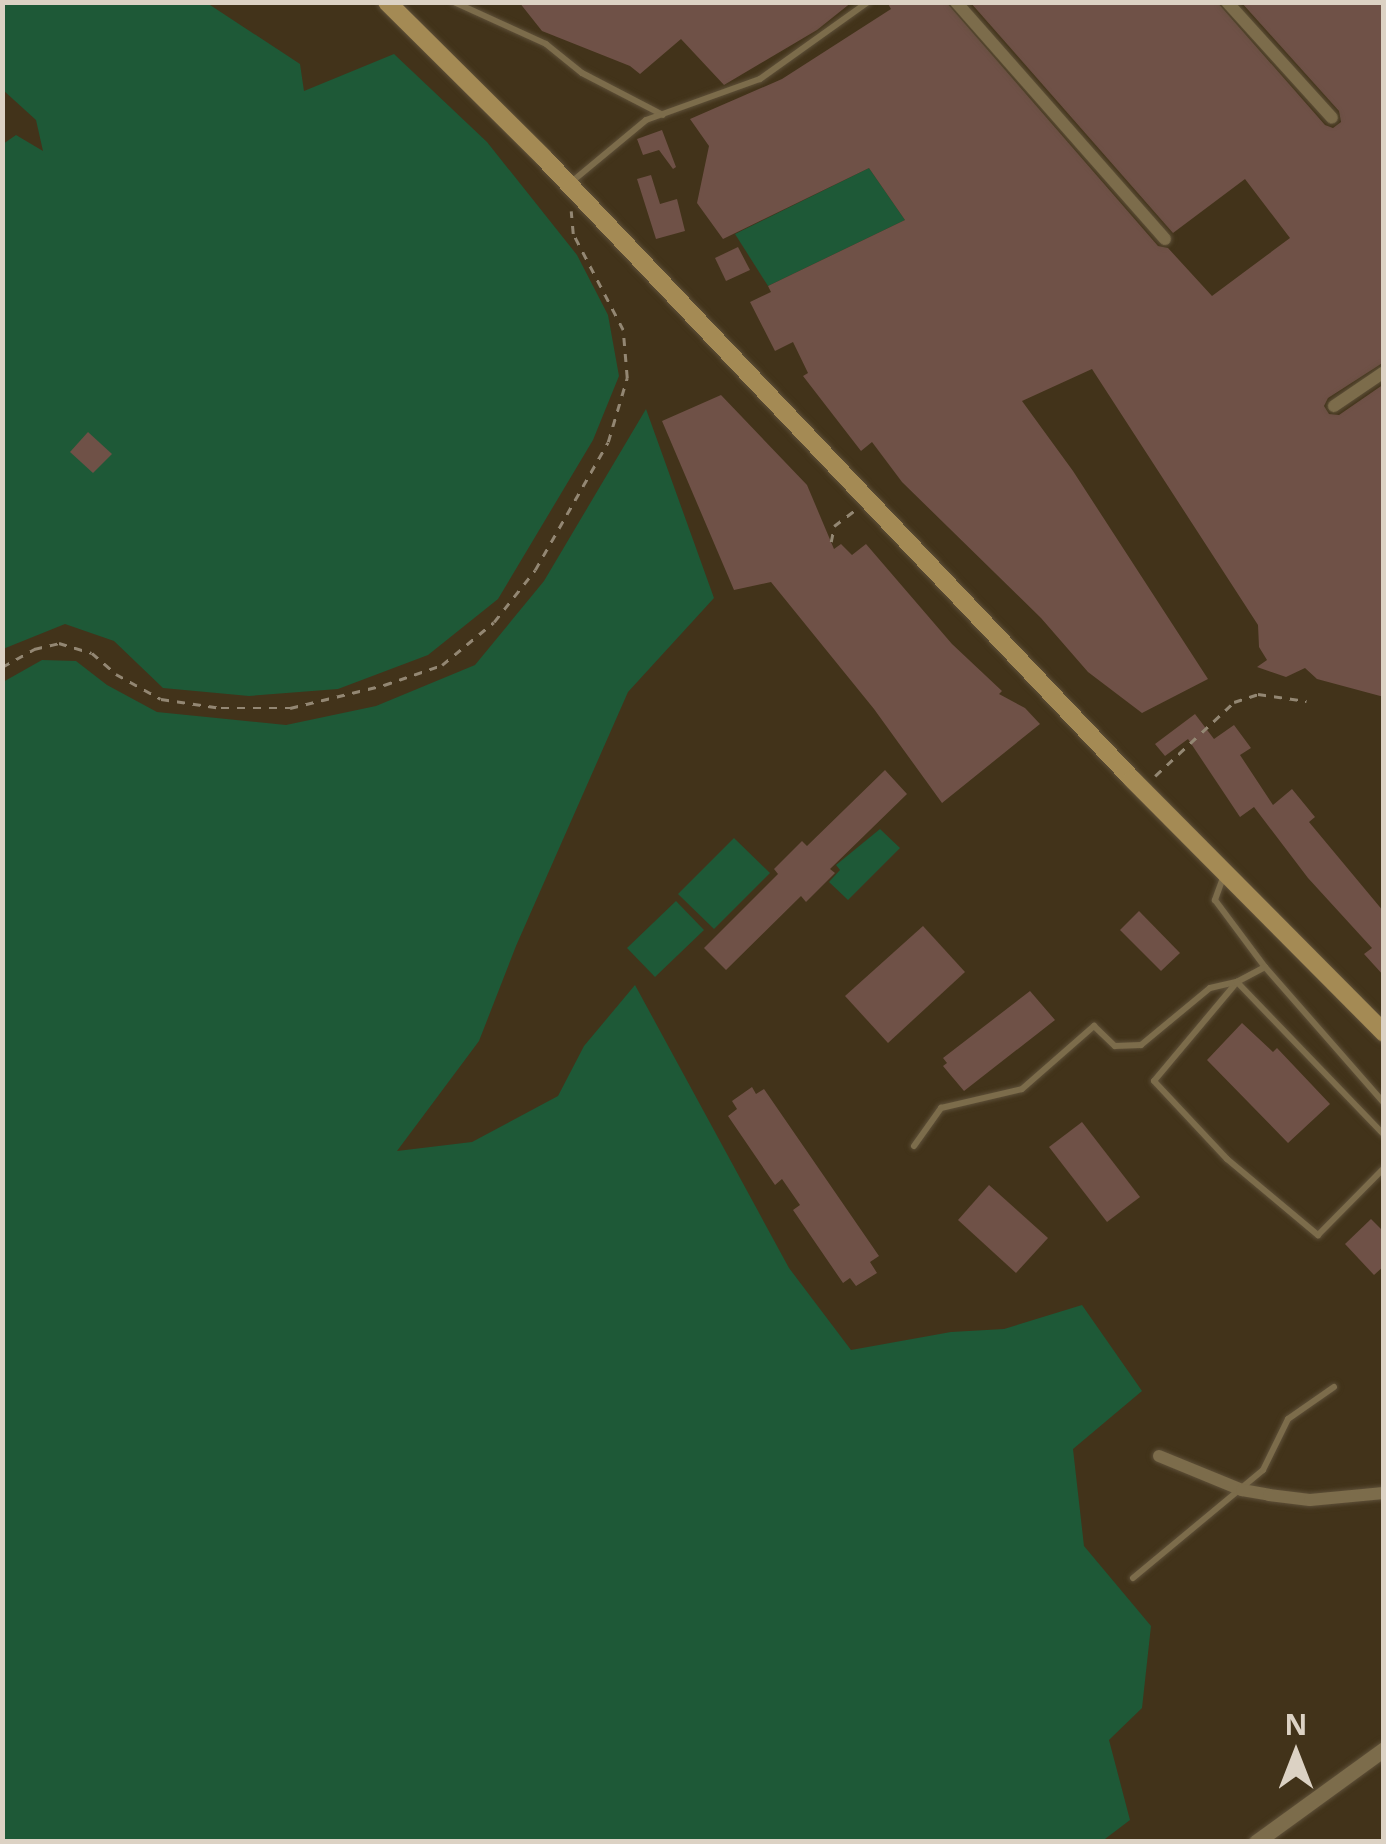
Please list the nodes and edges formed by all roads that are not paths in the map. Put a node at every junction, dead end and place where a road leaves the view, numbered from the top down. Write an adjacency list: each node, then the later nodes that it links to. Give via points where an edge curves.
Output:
1 (387, 2): 8 (main road)
2 (454, 2): 6 (lane, via 546,44 582,73)
3 (868, 2): 6 (lane, via 760,79)
4 (956, 2): 9 (street)
5 (1227, 2): 7 (street)
6 (664, 115): 8 (lane, via 646,120)
7 (1332, 118)
8 (568, 185): 12 (main road)
9 (1165, 239)
10 (1384, 372): 11 (street)
11 (1334, 406)
12 (1224, 874): 13 (lane, via 1215,900); 15 (main road)
13 (1265, 967): 14 (lane); 16 (lane)
14 (1237, 982): 17 (lane); 18 (lane, via 1210,988 1141,1046 1115,1046 1094,1026 1022,1089 941,1108); 19 (lane, via 1154,1081 1227,1159 1318,1235)
15 (1384, 1033)
16 (1384, 1103)
17 (1384, 1135)
18 (914, 1146)
19 (1384, 1168)
20 (1334, 1387): 22 (lane, via 1288,1420 1263,1470)
21 (1160, 1456): 22 (street)
22 (1242, 1490): 23 (street, via 1310,1500); 24 (lane)
23 (1384, 1493)
24 (1133, 1578)
25 (1384, 1749): 26 (street)
26 (1256, 1842)

